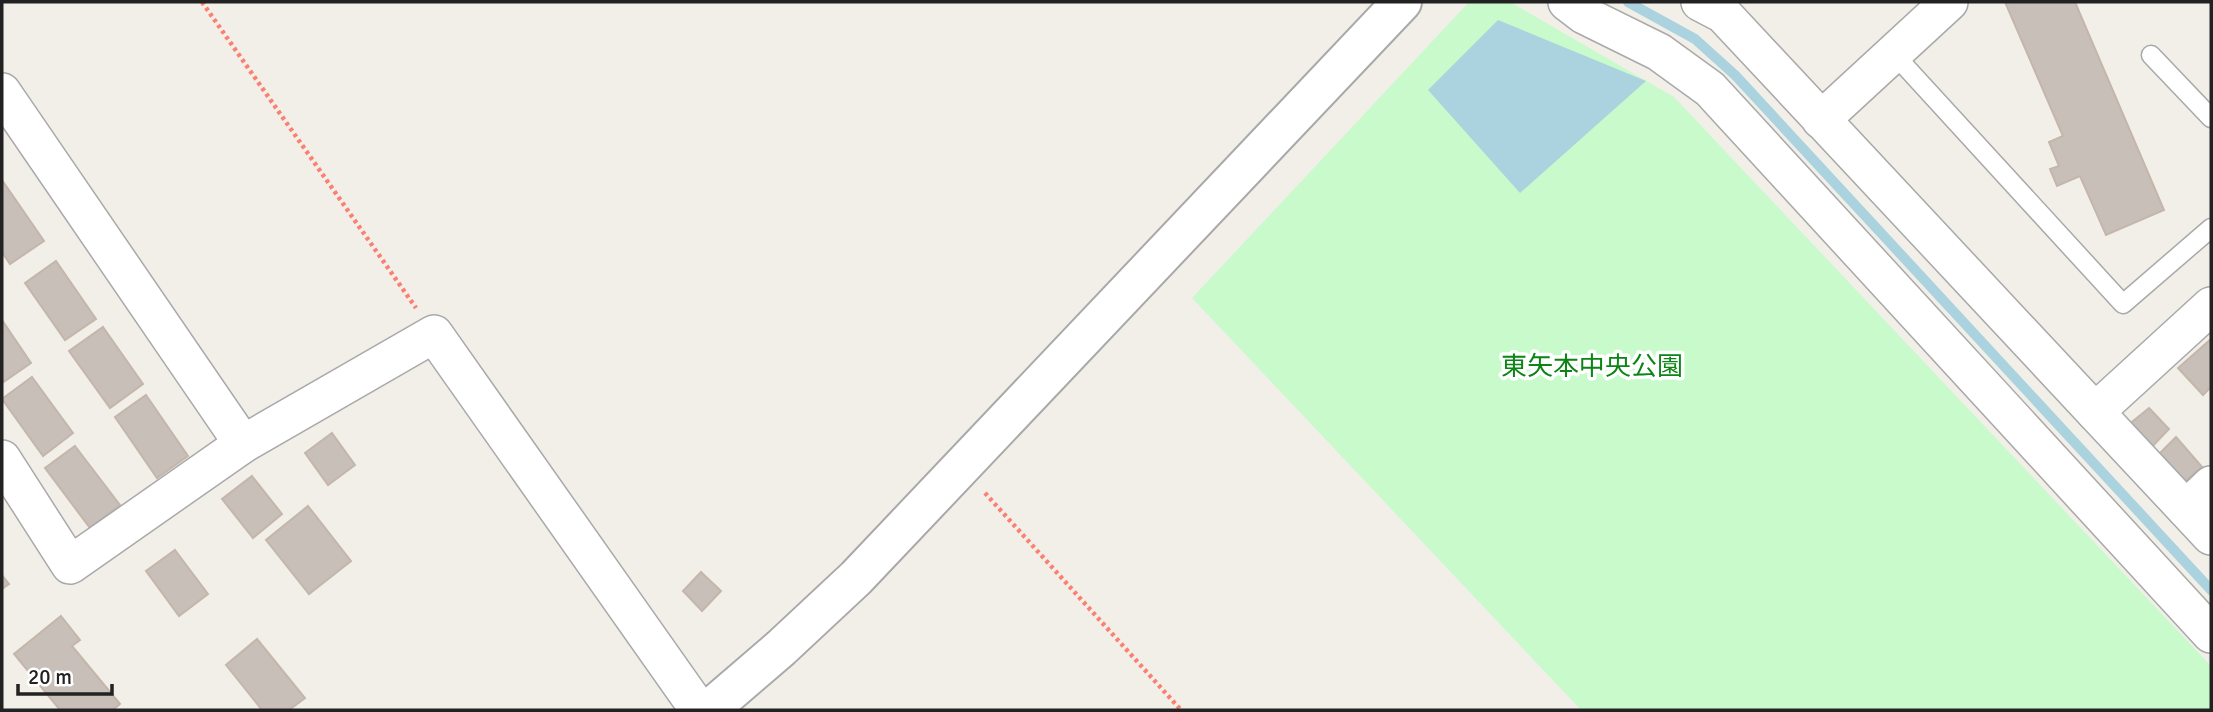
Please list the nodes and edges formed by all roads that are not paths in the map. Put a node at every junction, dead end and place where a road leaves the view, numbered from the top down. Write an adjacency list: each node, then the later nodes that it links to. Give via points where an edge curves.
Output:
1 (1402, 2): 19 (street, via 856,578)
2 (1567, 2): 17 (street, via 1660,52 1710,89)
3 (1700, 2): 9 (street, via 1723,14)
4 (1949, 2): 5 (street)
5 (1893, 53): 9 (street); 10 (lane, via 2123,304)
6 (2151, 55): 8 (lane)
7 (2, 92): 13 (street)
8 (2211, 118)
9 (1821, 120): 12 (street)
10 (2211, 228)
11 (2211, 306): 12 (street)
12 (2095, 412): 15 (street)
13 (243, 444): 14 (street, via 70,565); 18 (street, via 435,334)
14 (2, 459)
15 (2198, 497): 16 (street)
16 (2211, 536)
17 (2211, 634)
18 (699, 710)
19 (709, 710)

